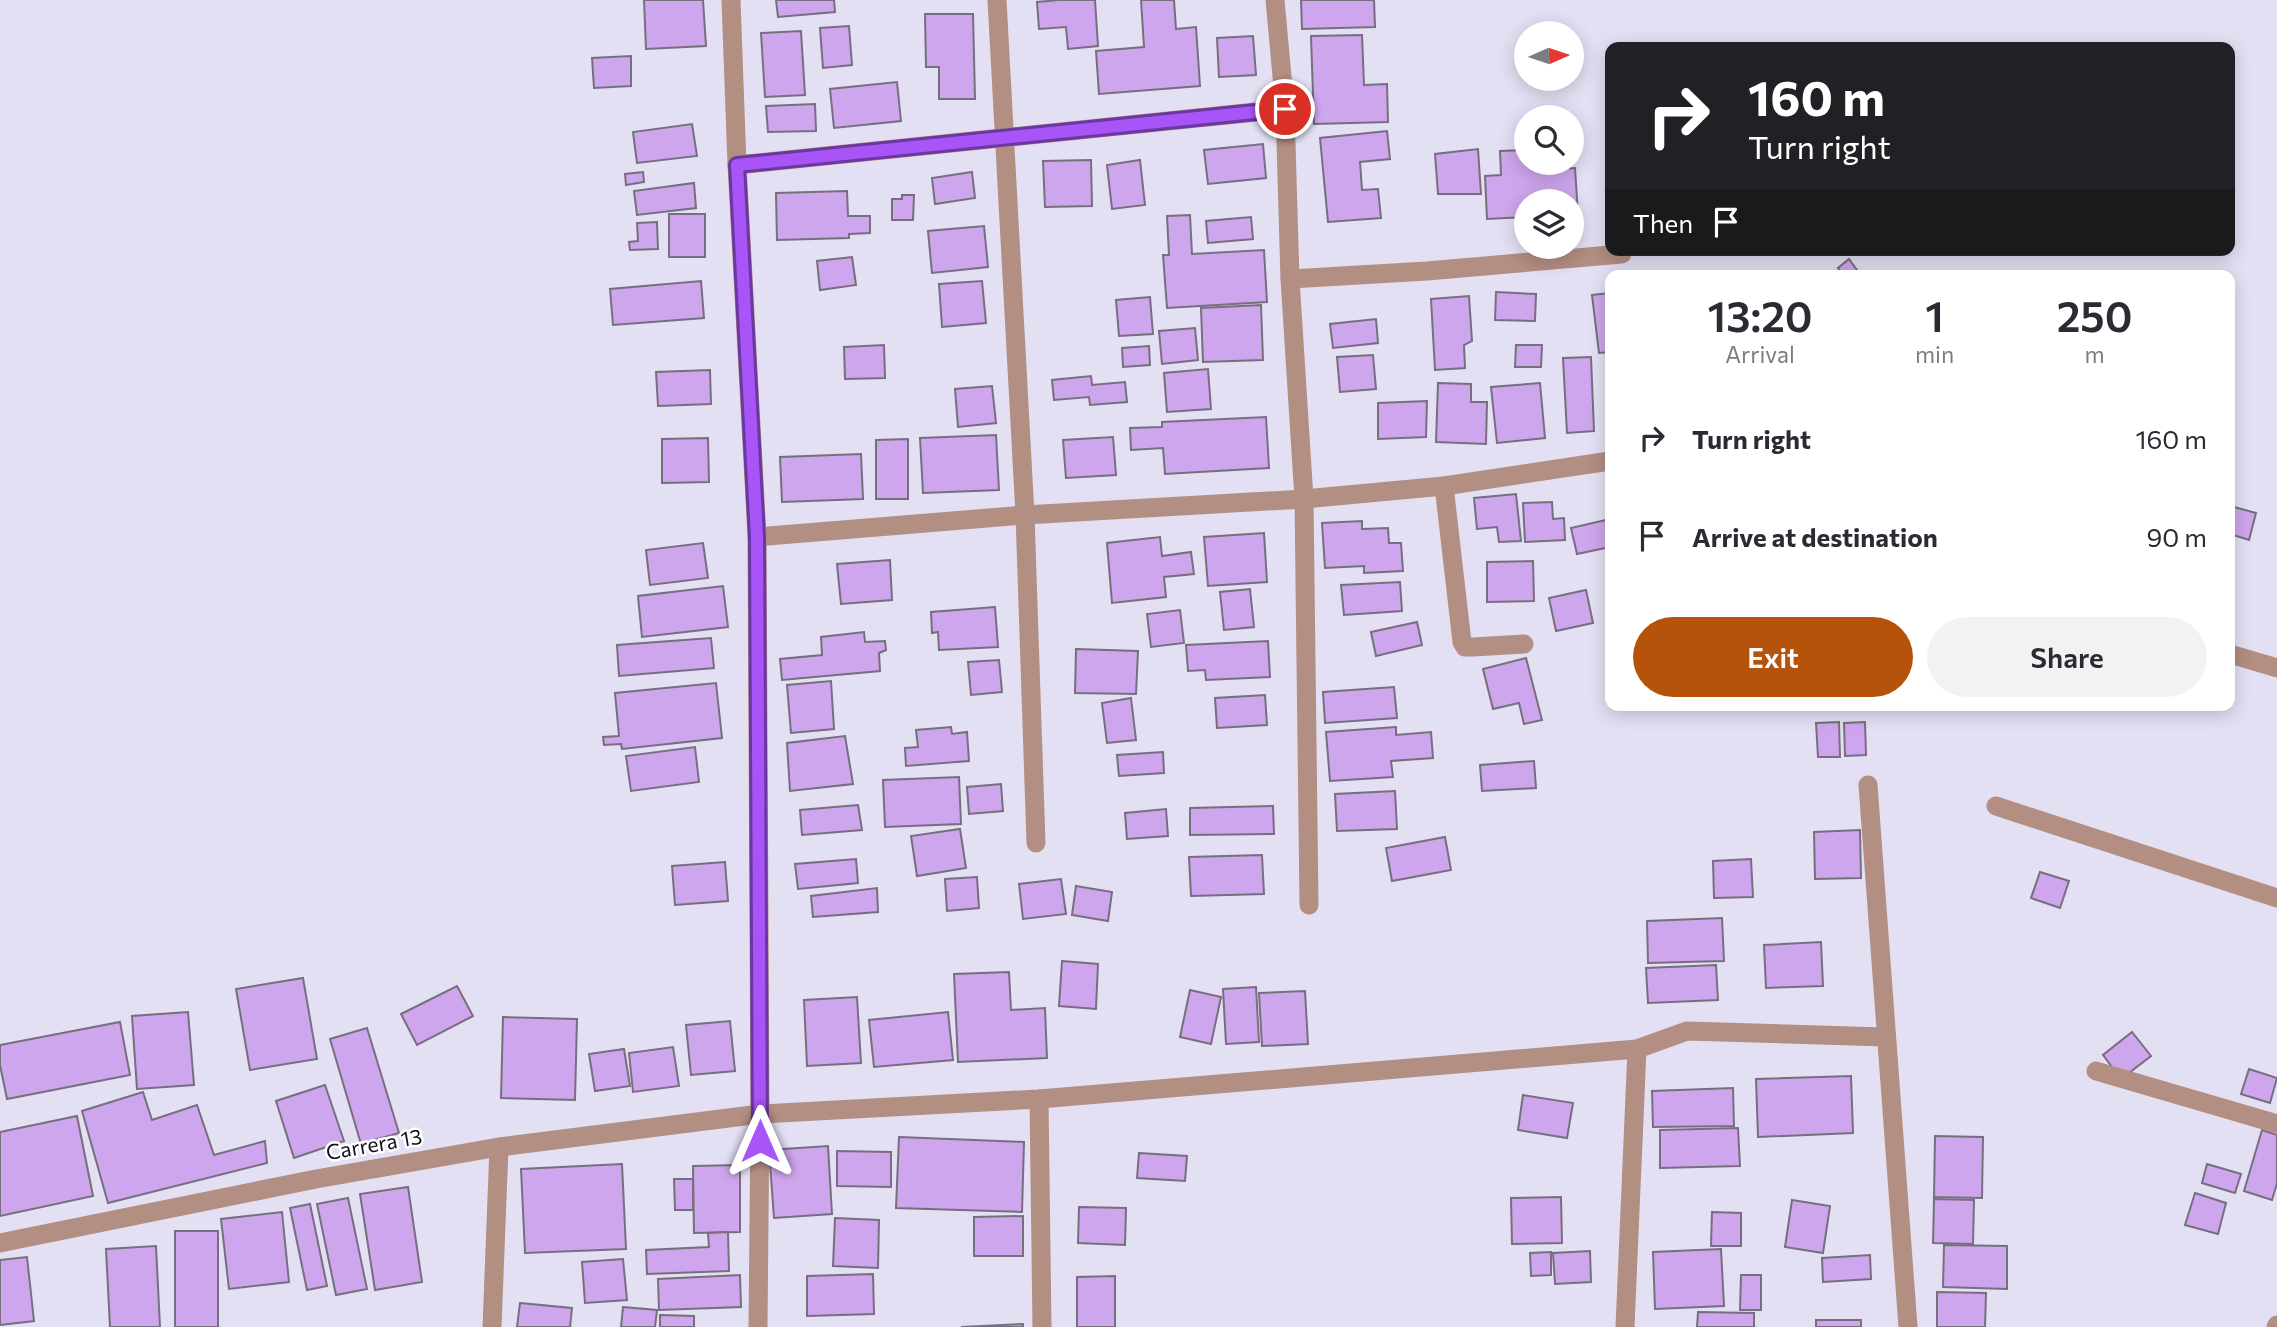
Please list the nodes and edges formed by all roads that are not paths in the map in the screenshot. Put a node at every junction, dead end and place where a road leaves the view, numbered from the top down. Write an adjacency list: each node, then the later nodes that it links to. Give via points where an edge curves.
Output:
1 (731, 0): 6 (street)
2 (997, 0): 5 (street)
3 (1275, 0): 4 (street)
4 (1285, 109): 5 (street); 8 (street)
5 (1004, 137): 6 (street); 12 (street)
6 (737, 165): 13 (street)
7 (1605, 255): 8 (street)
8 (1290, 279): 11 (street)
9 (1605, 462): 10 (street)
10 (1444, 486): 11 (street); 14 (street, via 1462,642 1465,647)
11 (1304, 499): 12 (street); 21 (street)
12 (1025, 514): 13 (street); 19 (street)
13 (757, 537): 26 (street)
14 (1524, 644)
15 (2235, 655): 16 (street)
16 (2277, 668)
17 (1868, 785): 22 (street)
18 (1996, 806): 20 (street)
19 (1036, 844)
20 (2277, 898)
21 (1308, 905)
22 (1885, 1037): 23 (street, Carrera 13, via 1687,1031); 34 (street)
23 (1637, 1049): 25 (street, Carrera 13); 33 (street)
24 (2096, 1071): 27 (street)
25 (1039, 1099): 26 (street, Carrera 13); 32 (street)
26 (760, 1114): 28 (street, Carrera 13); 31 (street)
27 (2277, 1124)
28 (499, 1147): 29 (street, Carrera 13); 30 (street)
29 (0, 1243)
30 (492, 1327)
31 (758, 1327)
32 (1042, 1327)
33 (1625, 1327)
34 (1908, 1327)

